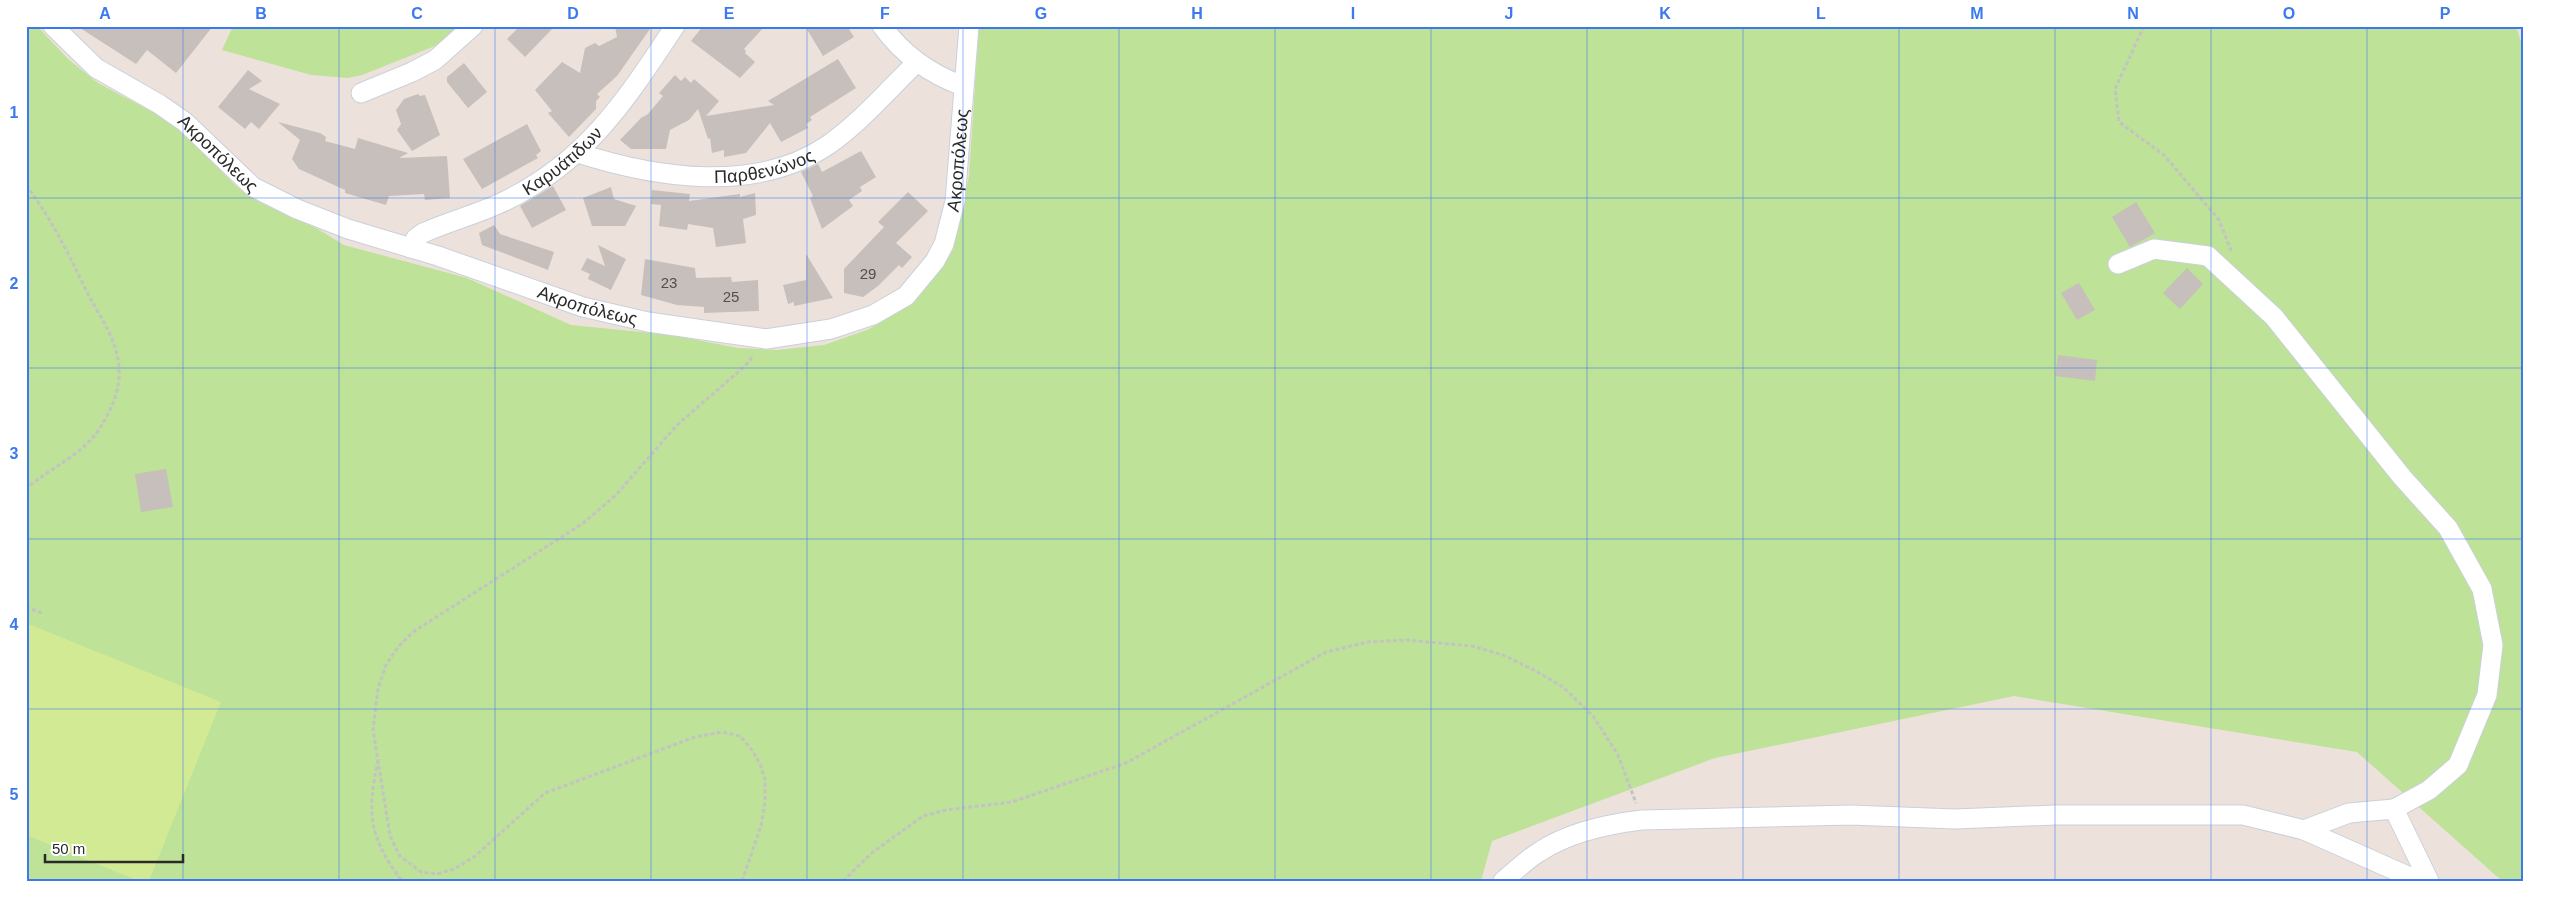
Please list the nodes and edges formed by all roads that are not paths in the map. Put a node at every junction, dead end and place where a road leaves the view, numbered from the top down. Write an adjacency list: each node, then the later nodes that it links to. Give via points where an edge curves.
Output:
1 (53, 26): 10 (street, Ακροπόλεως, via 96,68 185,122 253,187 325,221)
2 (473, 26): 8 (street, via 434,60)
3 (675, 26): 9 (street, Καρυάτιδων, via 613,114)
4 (882, 26): 6 (street, via 902,51)
5 (969, 26): 7 (street, Ακροπόλεως)
6 (917, 62): 7 (street, via 938,77); 9 (street, Παρθενώνος, via 833,142 777,167 748,174 694,176 623,166)
7 (963, 86): 10 (street, Ακροπόλεως, via 955,201 944,244 923,278 896,302 855,322 820,332 766,339 657,323 582,308)
8 (361, 93)
9 (578, 153): 10 (street, Καρυάτιδων, via 507,200 423,233)
10 (411, 248)
11 (2118, 264): 12 (street, via 2154,249 2208,256 2274,317 2402,477 2448,528 2482,589 2493,646 2484,703 2458,765 2429,790)
12 (2394, 809): 13 (street, via 2350,813); 16 (street)
13 (2304, 830): 14 (street, via 2243,815 2054,815 1955,819 1851,814 1642,820 1615,823 1540,851); 15 (street)
14 (1503, 881)
15 (2419, 881)
16 (2429, 881)

